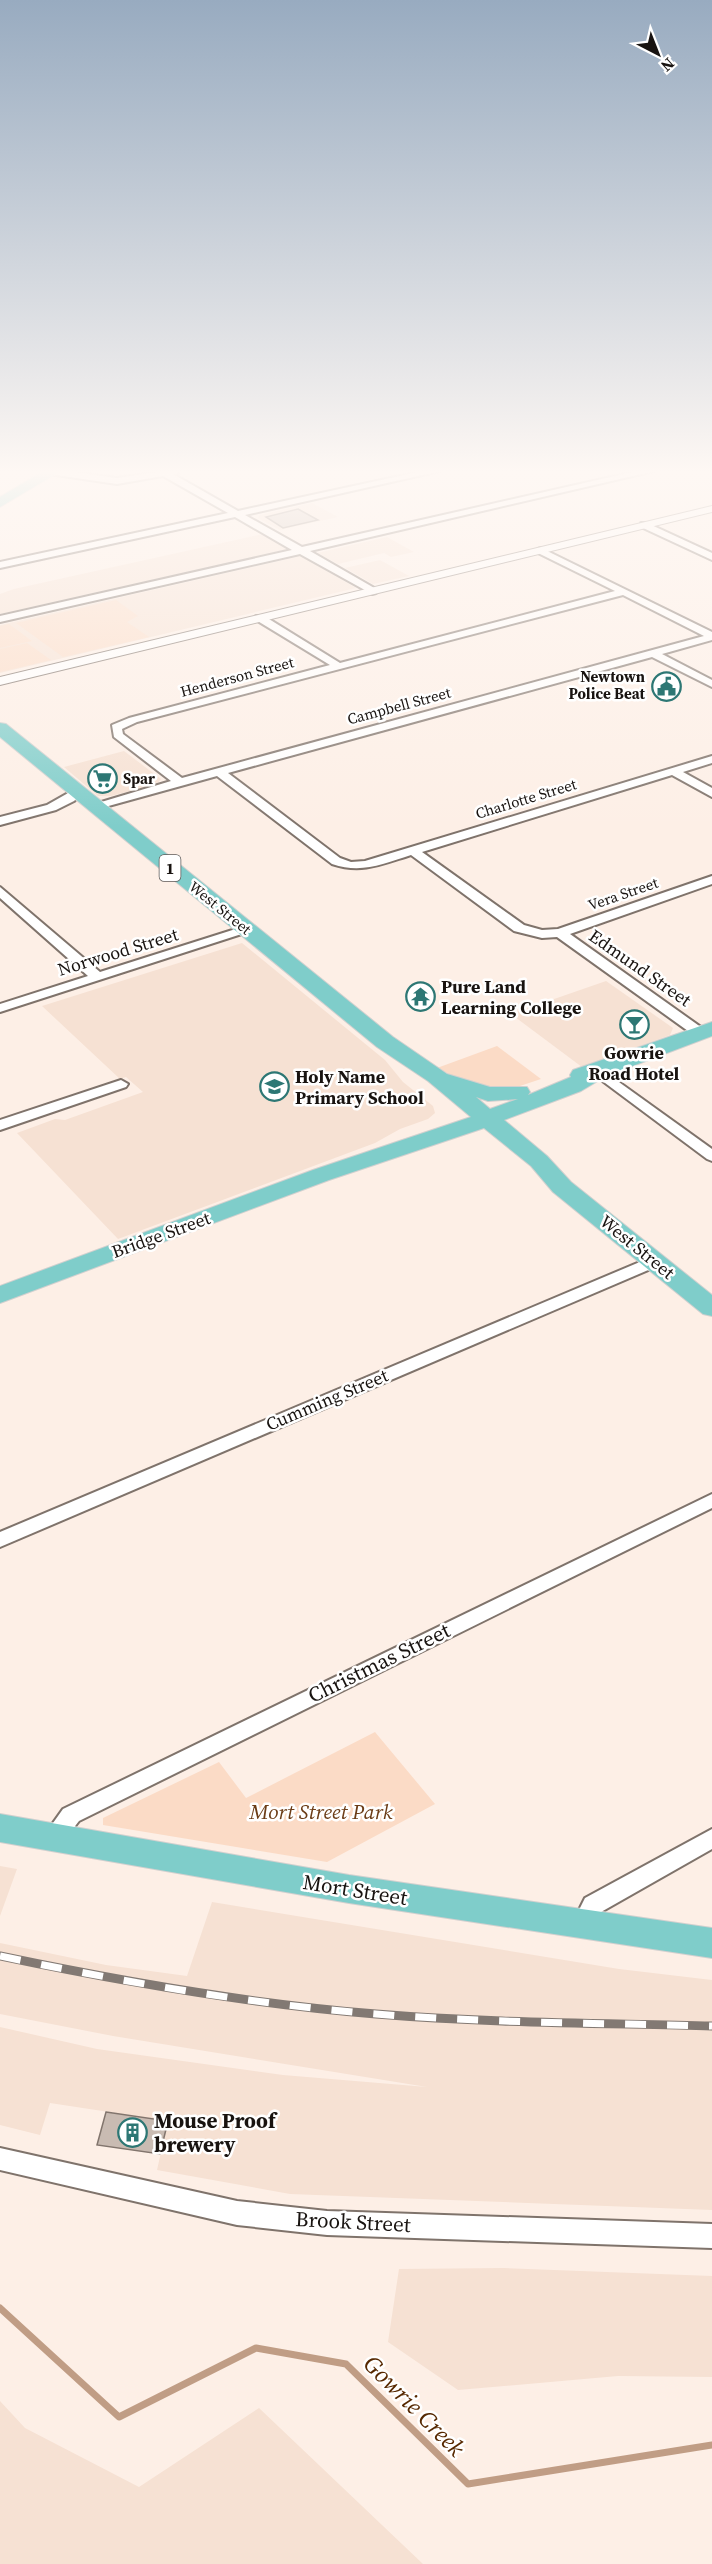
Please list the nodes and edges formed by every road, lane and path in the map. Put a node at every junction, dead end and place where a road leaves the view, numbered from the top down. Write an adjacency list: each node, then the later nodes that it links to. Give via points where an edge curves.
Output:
1 (132, 589): 8 (street)
2 (368, 589): 5 (street)
3 (382, 589): 5 (street)
4 (617, 589): 6 (street)
5 (372, 591): 7 (street)
6 (624, 592): 9 (street); 11 (street, Henderson Street)
7 (260, 618): 11 (street); 12 (street)
8 (0, 619)
9 (712, 636): 10 (street, Campbell Street)
10 (653, 653): 13 (street); 17 (street, Campbell Street)
11 (338, 666): 18 (street, Henderson Street, via 116,726 118,735)
12 (0, 681)
13 (712, 684)
14 (0, 728): 19 (main road, West Street)
15 (712, 759): 16 (street, Charlotte Street)
16 (674, 771): 20 (street); 23 (street, Charlotte Street)
17 (219, 772): 18 (street, Campbell Street); 23 (street, Charlotte Street, via 336,861 350,866 366,865)
18 (181, 783): 21 (street, Campbell Street)
19 (77, 792): 21 (main road, West Street); 22 (street, via 51,807)
20 (712, 794)
21 (94, 806): 26 (main road, West Street / 1)
22 (0, 821)
23 (413, 851): 27 (street, Vera Street, via 519,928 542,934)
24 (712, 880): 27 (street, Vera Street)
25 (0, 891): 28 (street)
26 (247, 930): 28 (street, Norwood Street); 31 (main road, West Street)
27 (560, 933): 30 (street, Edmund Street)
28 (98, 977): 29 (street, Norwood Street)
29 (0, 1008)
30 (708, 1031): 33 (main road, Bridge Street)
31 (385, 1042): 32 (main road, West Street); 37 (main road, West Street, via 406,1071)
32 (420, 1064): 36 (main road, via 481,1092); 37 (main road, West Street)
33 (598, 1071): 35 (main road, Bridge Street); 36 (main road, Bridge Street); 40 (street)
34 (121, 1084): 38 (street)
35 (573, 1086): 37 (main road, Bridge Street); 39 (main road, via 518,1120 512,1130)
36 (519, 1092): 37 (main road, Bridge Street)
37 (471, 1117): 39 (main road, West Street); 41 (main road, West Street, via 523,1168); 43 (main road, Bridge Street)
38 (0, 1125)
39 (516, 1142): 41 (main road, West Street)
40 (712, 1156)
41 (562, 1187): 42 (main road, West Street)
42 (654, 1261): 44 (main road, West Street); 46 (street, Cumming Street)
43 (0, 1295)
44 (712, 1308)
45 (712, 1500): 48 (street, Christmas Street, via 71,1815)
46 (0, 1540)
47 (0, 1828): 48 (main road, Mort Street)
48 (54, 1837): 50 (main road, Mort Street)
49 (712, 1838): 50 (street, via 593,1905)
50 (582, 1926): 51 (main road, Mort Street)
51 (712, 1943)
52 (0, 2159): 53 (street, Brook Street, via 237,2213 327,2223)
53 (712, 2236)

